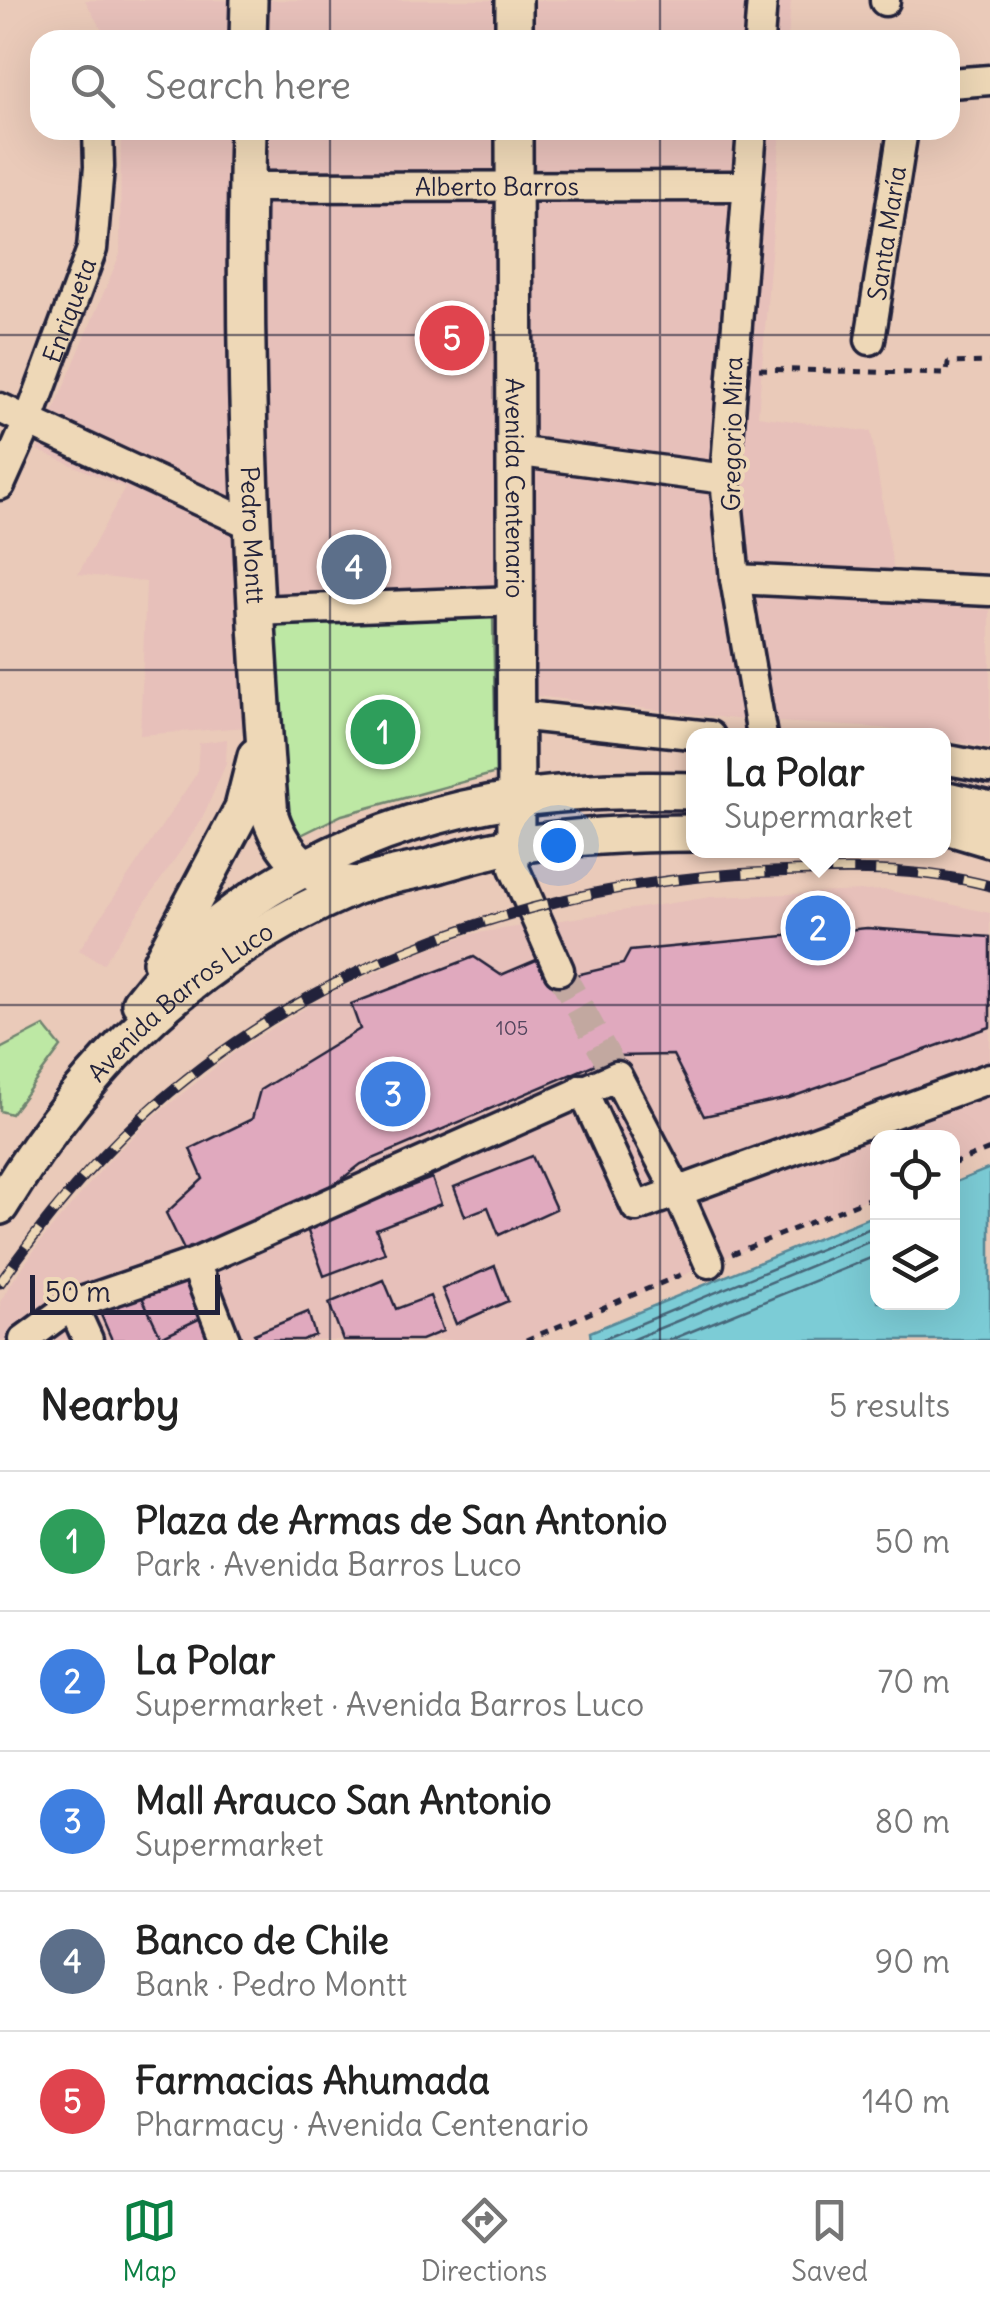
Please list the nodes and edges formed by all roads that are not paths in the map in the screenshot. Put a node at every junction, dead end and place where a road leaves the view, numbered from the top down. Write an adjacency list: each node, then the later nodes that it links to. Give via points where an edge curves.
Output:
1 (249, 0): 4 (main road)
2 (514, 0): 5 (main road)
3 (762, 0): 6 (street)
4 (248, 30)
5 (514, 30)
6 (760, 30)
7 (990, 80): 8 (street)
8 (960, 81)
9 (98, 140): 19 (street, Enriqueta, via 92,250)
10 (248, 140): 16 (main road, Pedro Montt)
11 (514, 140): 15 (main road, Avenida Centenario)
12 (751, 140): 14 (street, Gregorio Mira)
13 (900, 140): 17 (street, Santa María)
14 (747, 186): 15 (street, Alberto Barros); 21 (street, Gregorio Mira)
15 (514, 187): 16 (street, Alberto Barros); 20 (main road, Avenida Centenario)
16 (247, 188): 23 (main road, Pedro Montt)
17 (870, 340)
18 (0, 408): 19 (street)
19 (29, 420): 22 (street, Enriqueta); 23 (street)
20 (514, 451): 21 (street); 26 (main road, Avenida Centenario)
21 (725, 479): 24 (street, Gregorio Mira)
22 (0, 485)
23 (252, 525): 27 (main road, Pedro Montt)
24 (734, 579): 25 (street); 30 (street, Gregorio Mira)
25 (990, 592)
26 (516, 601): 27 (street); 29 (main road, Avenida Centenario)
27 (255, 610): 28 (main road, Pedro Montt)
28 (261, 700): 44 (main road, Pedro Montt, via 270,816 283,846); 47 (main road, via 243,808)
29 (516, 715): 31 (street); 35 (main road, Avenida Centenario)
30 (761, 728)
31 (686, 733)
32 (951, 761): 33 (street)
33 (990, 768)
34 (686, 791): 35 (main road, Avenida Barros Luco)
35 (516, 799): 41 (main road, Avenida Centenario); 44 (main road, Avenida Barros Luco, via 409,826)
36 (951, 801): 37 (main road)
37 (990, 810)
38 (951, 827): 40 (main road)
39 (686, 833): 41 (main road, Avenida Barros Luco)
40 (990, 839)
41 (516, 845): 45 (main road, Avenida Barros Luco); 46 (street, via 514,868)
42 (951, 852): 43 (main road)
43 (990, 864)
44 (305, 869): 45 (main road); 47 (main road, Avenida Barros Luco, via 201,938)
45 (360, 884): 48 (main road, Avenida Barros Luco, via 216,963)
46 (559, 970)
47 (128, 1019): 48 (main road, Avenida Barros Luco)
48 (99, 1067): 52 (main road)
49 (990, 1078): 51 (street)
50 (582, 1089): 51 (street, via 617,1076); 51 (street, via 636,1206); 53 (street)
51 (678, 1193): 54 (street)
52 (0, 1206)
53 (195, 1262): 55 (street); 58 (street)
54 (710, 1263)
55 (72, 1305): 56 (street); 57 (street)
56 (24, 1340)
57 (88, 1340)
58 (225, 1340)

